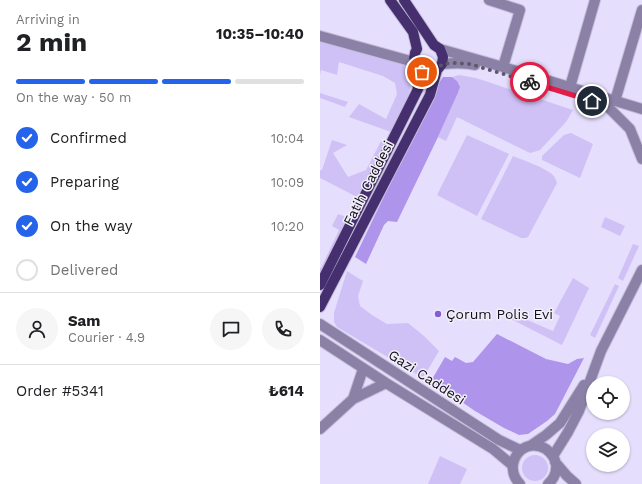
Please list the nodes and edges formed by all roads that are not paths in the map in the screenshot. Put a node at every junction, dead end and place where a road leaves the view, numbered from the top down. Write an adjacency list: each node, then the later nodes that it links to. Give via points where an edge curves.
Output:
1 (390, 0): 10 (main road, Fatih Caddesi, via 413,32)
2 (404, 0): 9 (main road, Fatih Caddesi)
3 (489, 0): 5 (street)
4 (595, 0): 14 (street)
5 (521, 5): 13 (street)
6 (642, 10): 8 (street)
7 (320, 36): 11 (street)
8 (637, 44): 15 (street)
9 (437, 47): 10 (main road, via 426,44); 12 (main road, Fatih Caddesi, via 443,57); 13 (street)
10 (417, 49): 11 (main road, Fatih Caddesi, via 414,53)
11 (415, 65): 12 (main road, via 422,72 430,73); 20 (main road, Fatih Caddesi, via 418,89)
12 (440, 67): 15 (street, via 456,63 470,64); 21 (main road, Fatih Caddesi, via 430,94)
13 (503, 67): 14 (street)
14 (570, 87): 15 (street)
15 (611, 103): 16 (street); 17 (street); 18 (street, via 630,128)
16 (642, 109)
17 (642, 116)
18 (642, 159)
19 (642, 270): 24 (street, via 601,351)
20 (320, 285)
21 (320, 307)
22 (320, 324): 30 (street, Gazi Caddesi, via 499,440)
23 (320, 340): 25 (street, Gazi Caddesi)
24 (597, 364): 29 (street, via 560,423); 31 (street, via 579,410)
25 (364, 369): 26 (street, Gazi Caddesi); 27 (street)
26 (386, 383): 27 (street); 32 (street, Gazi Caddesi, via 493,449)
27 (353, 399): 28 (street)
28 (320, 429)
29 (530, 446): 30 (street); 31 (street, via 543,447)
30 (520, 450): 32 (street, via 514,460)
31 (554, 459): 34 (street, via 555,474); 35 (street)
32 (512, 475): 33 (street, Gazi Caddesi)
33 (520, 484)
34 (548, 484)
35 (576, 484)

